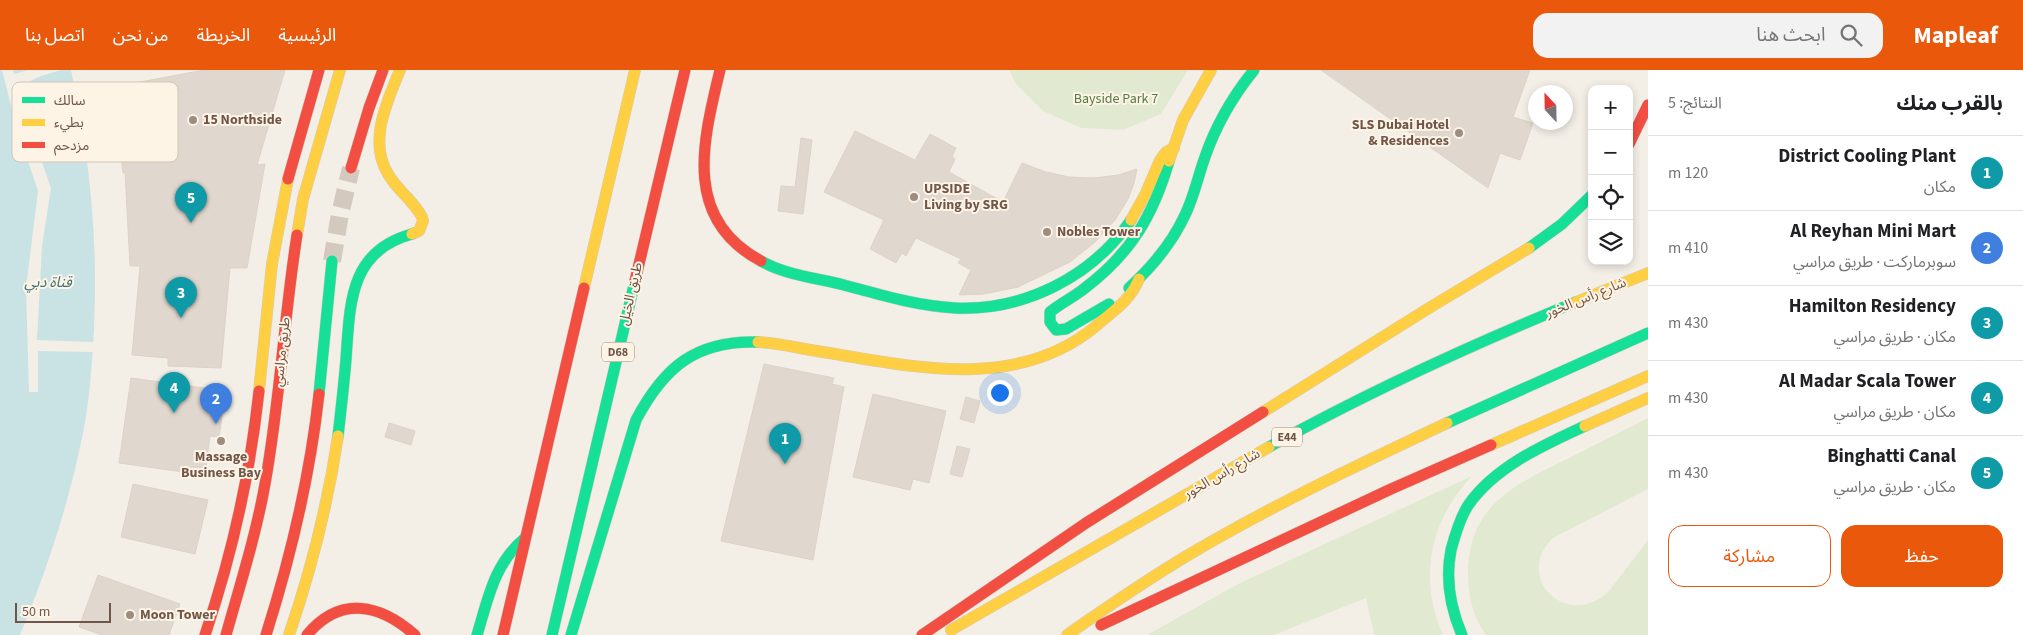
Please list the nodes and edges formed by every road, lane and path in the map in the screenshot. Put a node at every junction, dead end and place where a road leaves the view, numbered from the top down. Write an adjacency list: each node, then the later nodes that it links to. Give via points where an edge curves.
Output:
1 (319, 70): 17 (main road, via 288,178)
2 (340, 70): 29 (main road, طريق مراسي, via 301,210 271,453 251,548)
3 (383, 70): 13 (main road)
4 (400, 70): 31 (main road, via 379,129 378,150 389,178 423,221 419,231 390,242 374,254 363,266 353,288 341,412 330,484)
5 (634, 70): 27 (main road)
6 (684, 70): 36 (main road, طريق الخيل / D68)
7 (720, 70): 12 (main road, via 704,140 703,172 709,204 732,240 752,256 776,267 921,304 962,308 995,305 1033,296 1068,279 1113,244 1139,207 1162,157)
8 (1211, 70): 12 (main road, via 1190,105)
9 (1254, 70): 19 (main road, via 1234,96 1213,136 1183,221 1163,252)
10 (1648, 105): 11 (main road)
11 (1633, 136)
12 (1174, 148): 19 (main road, via 1154,205 1131,243 1096,281 1050,312 1050,322 1056,330 1066,329 1104,307)
13 (352, 168)
14 (1588, 199): 38 (main road, via 1562,224 1528,249 1094,518)
15 (332, 261): 30 (main road, via 320,393 308,476)
16 (258, 268): 17 (main road)
17 (272, 270): 21 (main road)
18 (1648, 273): 39 (main road, شارع رأس الخور / E44, via 1465,350 1299,430)
19 (1139, 279): 37 (main road, via 1123,306 1071,344 1036,358 995,367 931,369 755,342 714,346 681,361 653,387 636,420)
20 (255, 293): 21 (main road)
21 (267, 314): 26 (main road)
22 (1648, 332): 40 (main road, via 1432,430 1245,524 1144,582)
23 (1648, 376): 41 (main road, via 1374,497)
24 (1648, 398): 42 (main road, via 1523,458 1498,474 1469,503 1456,531 1448,560 1447,591)
25 (232, 479): 26 (main road)
26 (246, 483): 28 (main road)
27 (524, 539): 34 (main road, via 498,568); 35 (main road)
28 (205, 635)
29 (226, 635)
30 (266, 635)
31 (289, 635)
32 (307, 635): 33 (main road, via 321,620 349,608 380,611)
33 (415, 635)
34 (477, 635)
35 (503, 635)
36 (552, 635)
37 (571, 635)
38 (922, 635)
39 (943, 635)
40 (1066, 635)
41 (1080, 635)
42 (1462, 635)

